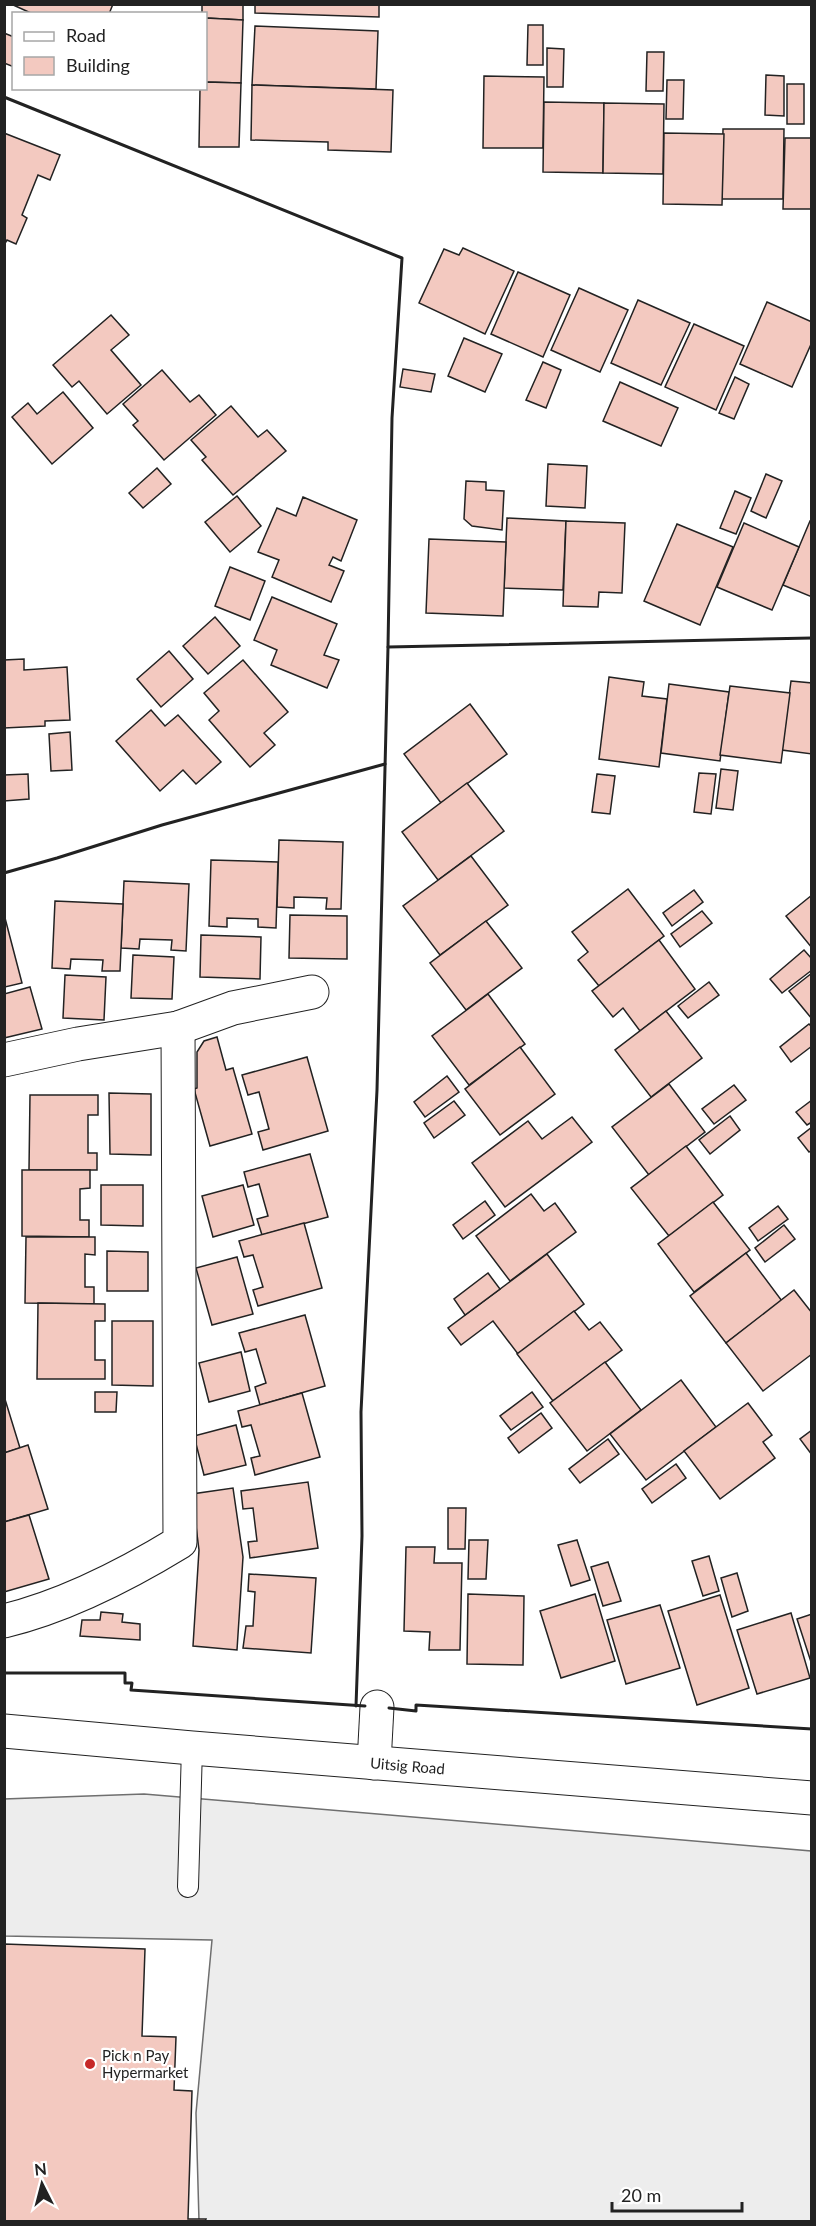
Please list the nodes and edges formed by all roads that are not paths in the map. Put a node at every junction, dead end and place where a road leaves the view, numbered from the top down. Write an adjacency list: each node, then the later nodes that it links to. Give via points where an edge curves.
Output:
1 (312, 992): 2 (street, via 233,1008)
2 (178, 1028): 3 (street); 4 (street, via 180,1542 85,1592 36,1613)
3 (4, 1060)
4 (4, 1621)
5 (377, 1707): 8 (street)
6 (4, 1731): 7 (street, Uitsig Road)
7 (192, 1749): 8 (street, Uitsig Road); 10 (lane)
8 (374, 1763): 9 (street, Uitsig Road)
9 (812, 1798)
10 (189, 1887)

